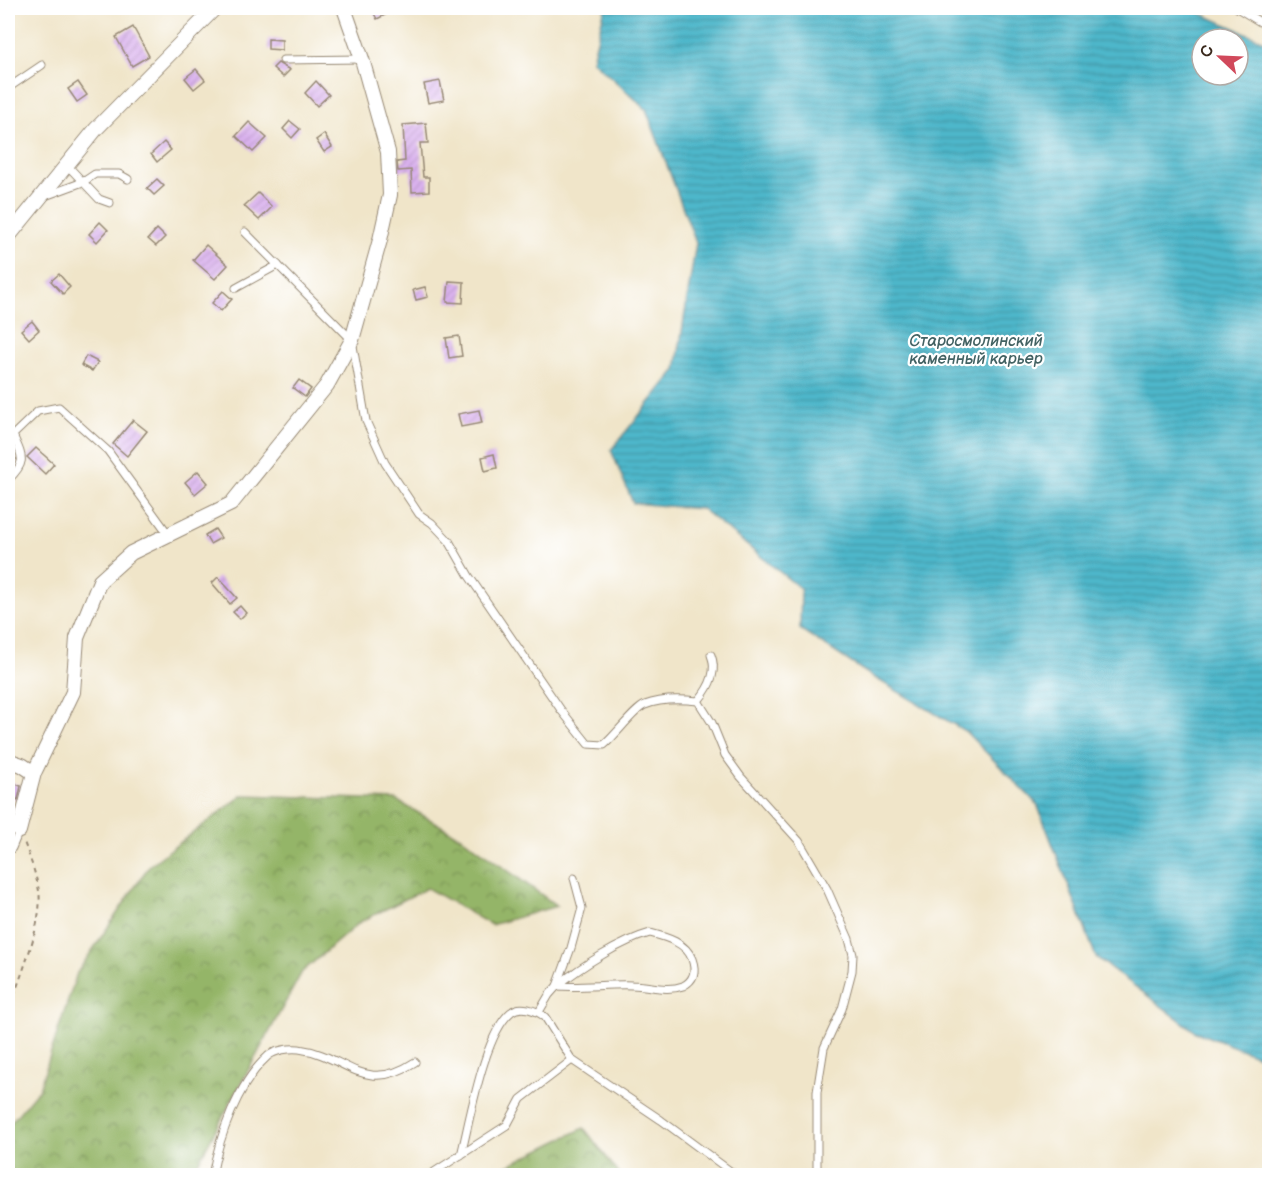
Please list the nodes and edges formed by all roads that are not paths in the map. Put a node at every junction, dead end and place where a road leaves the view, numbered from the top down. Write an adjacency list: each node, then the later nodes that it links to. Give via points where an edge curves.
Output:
1 (215, 8): 9 (street, via 96,129)
2 (344, 8): 5 (street)
3 (1237, 8): 4 (lane)
4 (1269, 28)
5 (362, 59): 6 (lane); 18 (street, via 388,152 390,195)
6 (283, 60)
7 (42, 65): 8 (lane)
8 (8, 88)
9 (67, 165): 11 (lane); 12 (street)
10 (128, 179): 11 (lane, via 119,174 95,174)
11 (83, 182): 12 (lane); 13 (lane, via 99,199)
12 (40, 198): 15 (street)
13 (110, 203)
14 (245, 232): 16 (lane)
15 (8, 237)
16 (278, 265): 17 (lane); 18 (lane)
17 (236, 288)
18 (352, 340): 21 (street, via 327,385 231,504); 23 (lane, via 366,421 385,463 418,514 449,541 469,576 588,744 604,745 644,705 676,699)
19 (10, 437): 20 (lane, via 22,455 22,463); 21 (lane, via 38,411 59,407 108,451)
20 (8, 480)
21 (168, 535): 25 (street, via 131,553 99,581 77,638 74,692)
22 (711, 655): 23 (lane, via 711,681)
23 (698, 701): 37 (lane, via 725,755 799,841 827,889 849,939 852,971 842,1009 824,1048 817,1092)
24 (8, 760): 25 (street)
25 (34, 773): 26 (street)
26 (19, 831): 27 (lane)
27 (8, 852)
28 (574, 878): 29 (lane, via 582,908)
29 (557, 986): 29 (lane, via 636,937 650,933 672,938 690,954 695,968 690,981 666,989 635,985); 30 (lane)
30 (539, 1012): 31 (lane); 33 (lane, via 524,1008 511,1012 494,1038)
31 (572, 1060): 33 (lane, via 521,1099 507,1125); 36 (lane)
32 (415, 1062): 34 (lane, via 402,1070 364,1075 298,1049 270,1055 245,1084 221,1138)
33 (461, 1155): 35 (lane)
34 (212, 1176)
35 (428, 1176)
36 (737, 1176)
37 (817, 1176)

